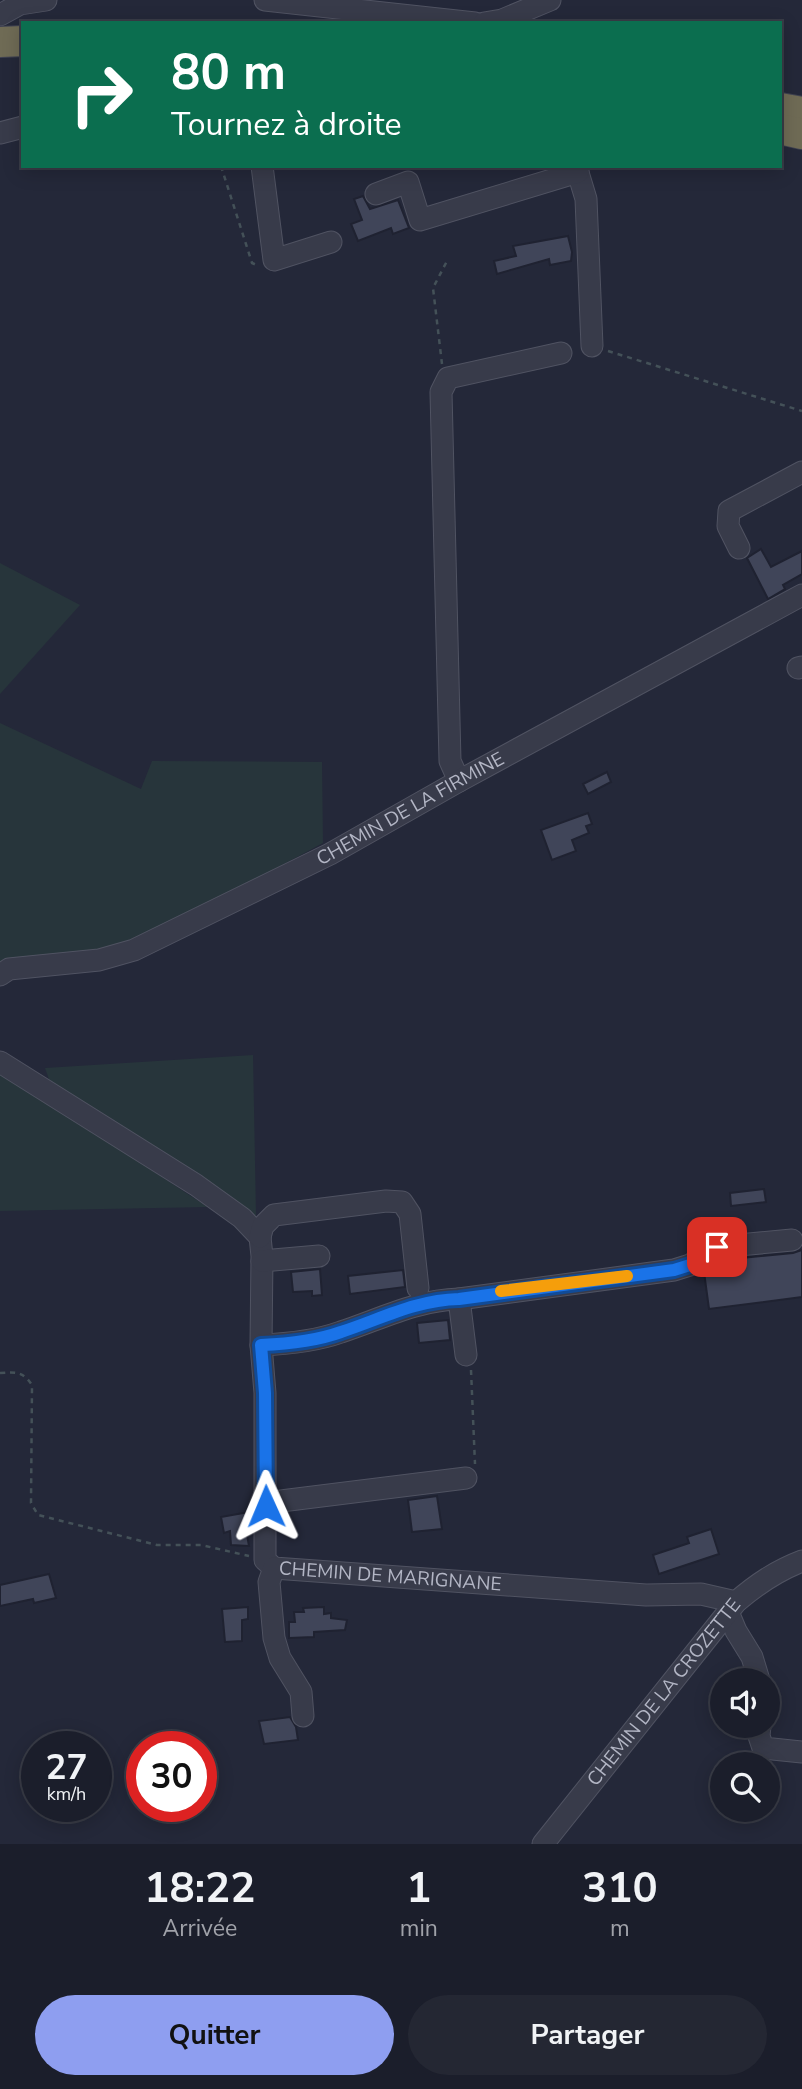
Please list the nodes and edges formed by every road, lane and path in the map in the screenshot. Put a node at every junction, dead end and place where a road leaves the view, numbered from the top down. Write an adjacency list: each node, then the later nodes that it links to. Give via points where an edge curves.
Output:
1 (46, 0): 4 (street, via 20,4)
2 (265, 0): 5 (street)
3 (550, 0): 6 (street)
4 (0, 15)
5 (457, 21)
6 (496, 21)
7 (21, 41): 8 (highway)
8 (0, 42)
9 (21, 58): 10 (highway)
10 (0, 59)
11 (782, 108): 12 (highway)
12 (802, 112)
13 (21, 128): 15 (street)
14 (782, 129): 16 (highway)
15 (0, 133)
16 (802, 134)
17 (222, 168): 22 (path, via 252,263 263,267)
18 (262, 168): 22 (street)
19 (577, 169): 20 (street, via 420,220 408,182); 24 (street, via 586,199)
20 (376, 194)
21 (331, 242): 22 (street)
22 (275, 260)
23 (447, 261): 26 (path, via 433,288 442,357)
24 (592, 346): 27 (path)
25 (561, 353): 26 (street, via 448,379)
26 (441, 392): 31 (street, via 450,761)
27 (802, 411)
28 (802, 472): 29 (street, via 729,511 728,526)
29 (739, 548)
30 (802, 595): 31 (street, CHEMIN DE LA FIRMINE)
31 (459, 780): 32 (street, CHEMIN DE LA FIRMINE, via 330,854 134,950 99,960 9,969)
32 (0, 975)
33 (0, 1062): 34 (street, via 196,1185)
34 (260, 1237): 37 (street, CHEMIN DE MARIGNANE); 38 (street, via 274,1215 402,1202 410,1214)
35 (792, 1240): 39 (street, via 717,1247 674,1270)
36 (320, 1256): 37 (street)
37 (262, 1261): 40 (street, CHEMIN DE MARIGNANE)
38 (418, 1288)
39 (459, 1299): 40 (street, via 434,1299 338,1333); 41 (street)
40 (261, 1345): 44 (street, CHEMIN DE MARIGNANE)
41 (466, 1354): 43 (path, via 476,1451 475,1466)
42 (0, 1373): 46 (path, via 18,1372 32,1385 31,1503 38,1515 157,1545 201,1545)
43 (466, 1478): 44 (street)
44 (266, 1506): 46 (street, CHEMIN DE MARIGNANE)
45 (802, 1561): 47 (street, CHEMIN DE LA CROZETTE, via 768,1577)
46 (269, 1564): 47 (street, CHEMIN DE MARIGNANE, via 646,1595 701,1594); 49 (street, via 274,1638 280,1658 301,1692)
47 (732, 1607): 48 (street, via 736,1631); 52 (street, CHEMIN DE LA CROZETTE)
48 (755, 1668)
49 (303, 1716)
50 (760, 1738): 51 (street, via 763,1748)
51 (802, 1752)
52 (543, 1844)

